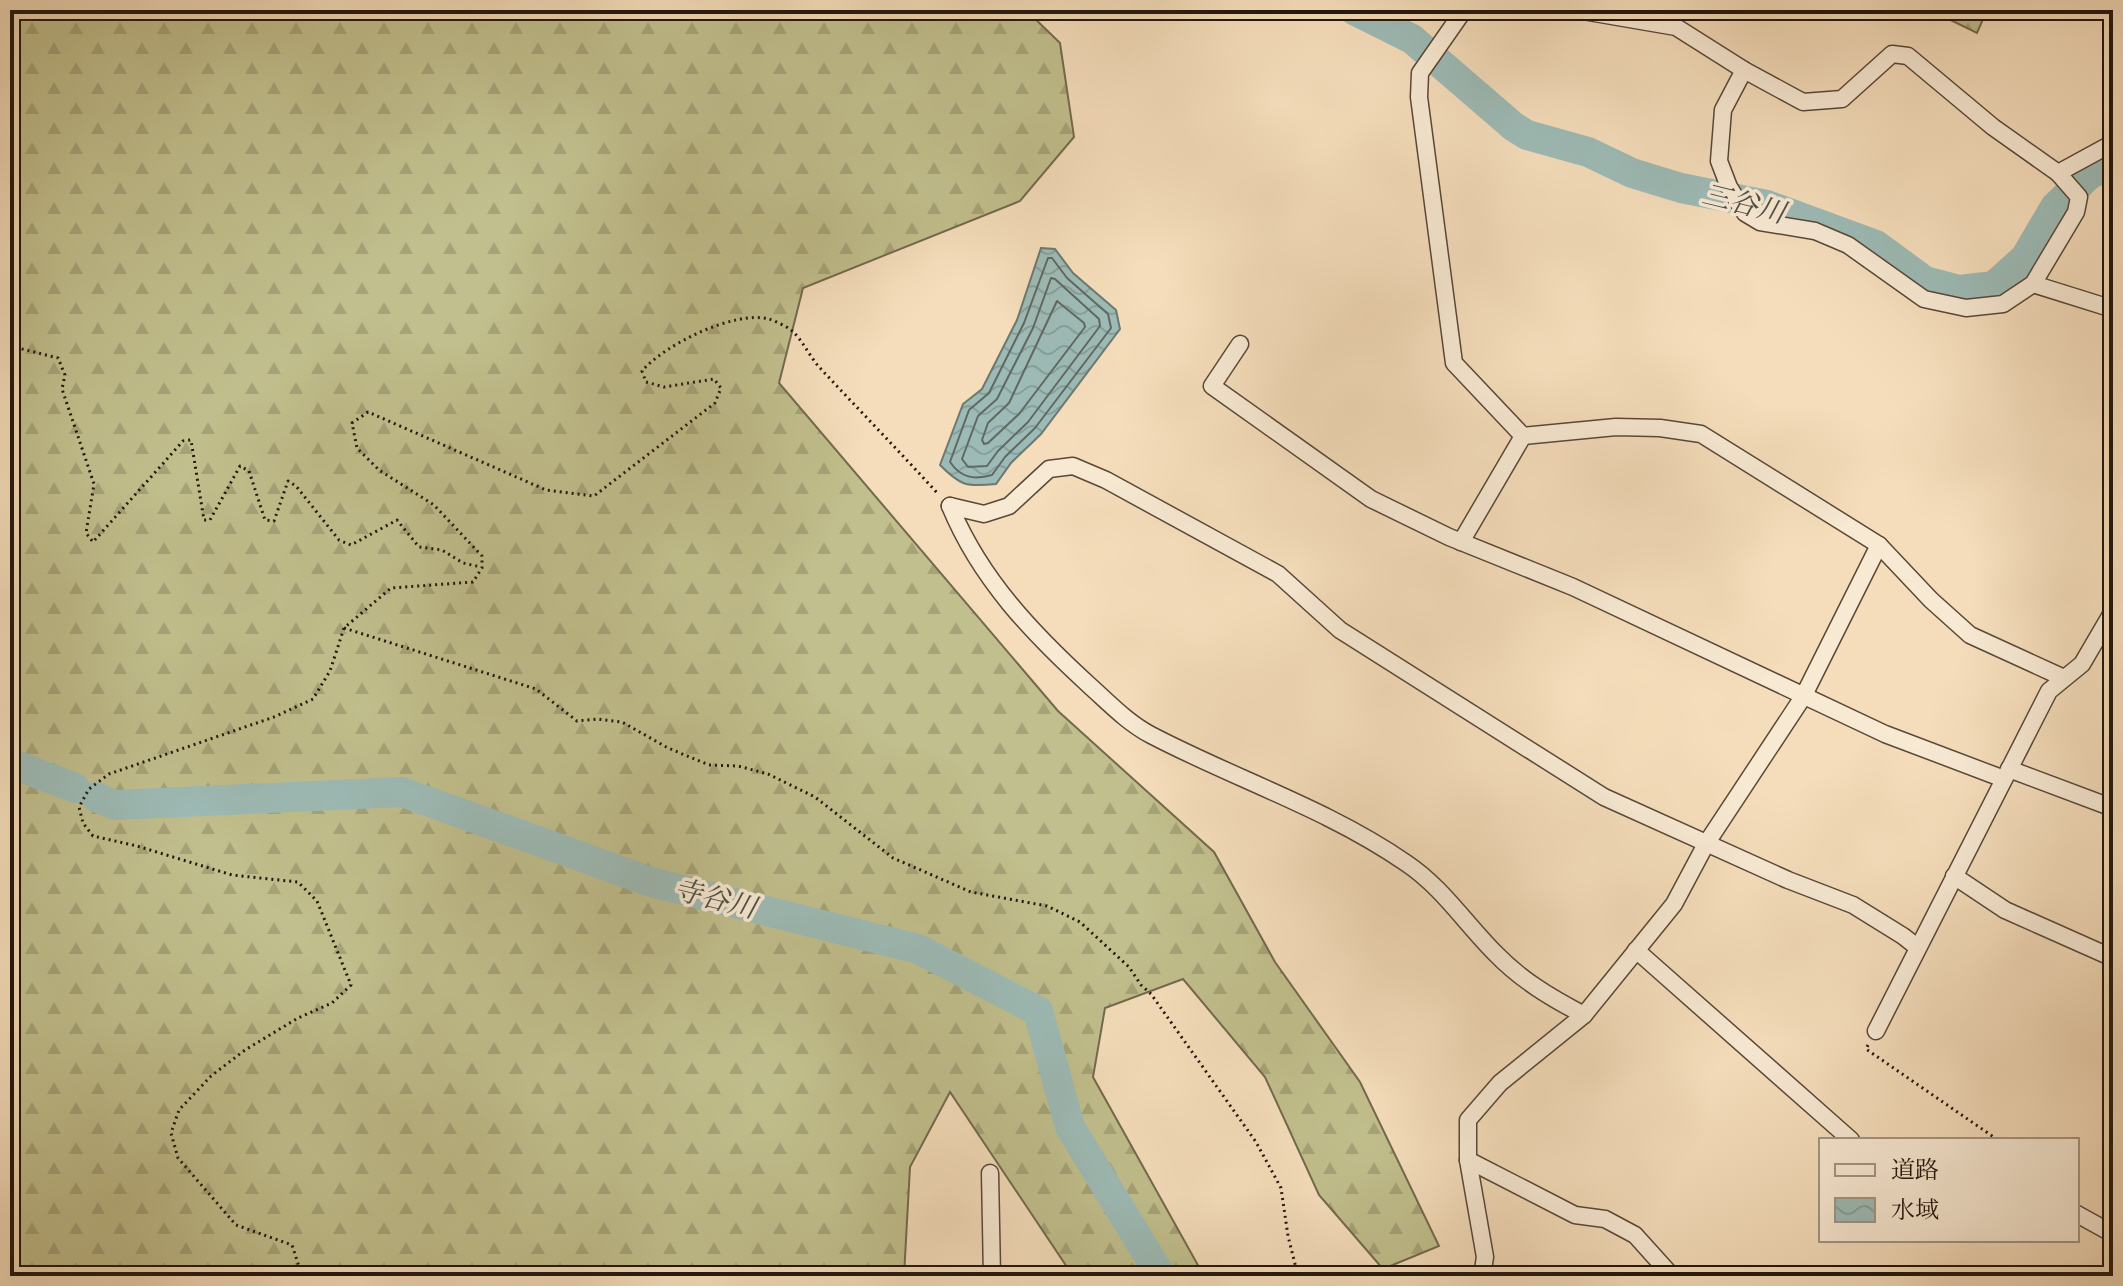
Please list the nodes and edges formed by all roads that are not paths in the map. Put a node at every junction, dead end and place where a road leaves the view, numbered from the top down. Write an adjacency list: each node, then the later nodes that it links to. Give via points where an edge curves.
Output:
1 (1464, 10): 9 (street, via 1420,73 1419,97 1454,363)
2 (1577, 10): 3 (street, via 1676,27)
3 (1744, 70): 5 (street, via 1803,102 1842,99 1892,54 1908,56); 6 (street, via 1723,110 1719,161 1745,213 1760,222 1815,231 1848,245 1924,299 1966,308 2003,304)
4 (2113, 143): 5 (street)
5 (2061, 177): 6 (street, via 2079,197 2076,212)
6 (2033, 284): 7 (street)
7 (2113, 309)
8 (1240, 344): 10 (street, via 1212,386 1371,499)
9 (1523, 436): 10 (street); 11 (street, via 1616,427 1701,434)
10 (1461, 542): 14 (street, via 1573,587)
11 (1879, 545): 13 (street, via 1970,635); 14 (street)
12 (2113, 611): 13 (street, via 2082,664)
13 (2064, 678): 15 (street, via 2049,691)
14 (1803, 697): 15 (street, via 1885,734); 17 (street)
15 (2007, 774): 16 (street); 18 (street)
16 (2113, 808)
17 (1706, 844): 19 (street, via 1853,905); 20 (street, via 1674,904); 22 (street, via 1568,777 1340,630 1278,574 1106,480 1073,466 1049,469 1009,506 984,514 950,506 974,557 1039,640 1127,720 1354,830 1408,864 1537,990)
18 (1954, 876): 19 (street); 21 (street, via 2005,910)
19 (1917, 947): 23 (street)
20 (1636, 950): 22 (street); 24 (street)
21 (2113, 958)
22 (1584, 1015): 25 (street, via 1500,1083 1468,1120)
23 (1876, 1031)
24 (1849, 1138)
25 (1468, 1160): 30 (street, via 1485,1257); 31 (street, via 1575,1215 1605,1219 1635,1235)
26 (990, 1173): 29 (street)
27 (2079, 1215): 28 (street)
28 (2113, 1234)
29 (992, 1276)
30 (1482, 1276)
31 (1672, 1276)

